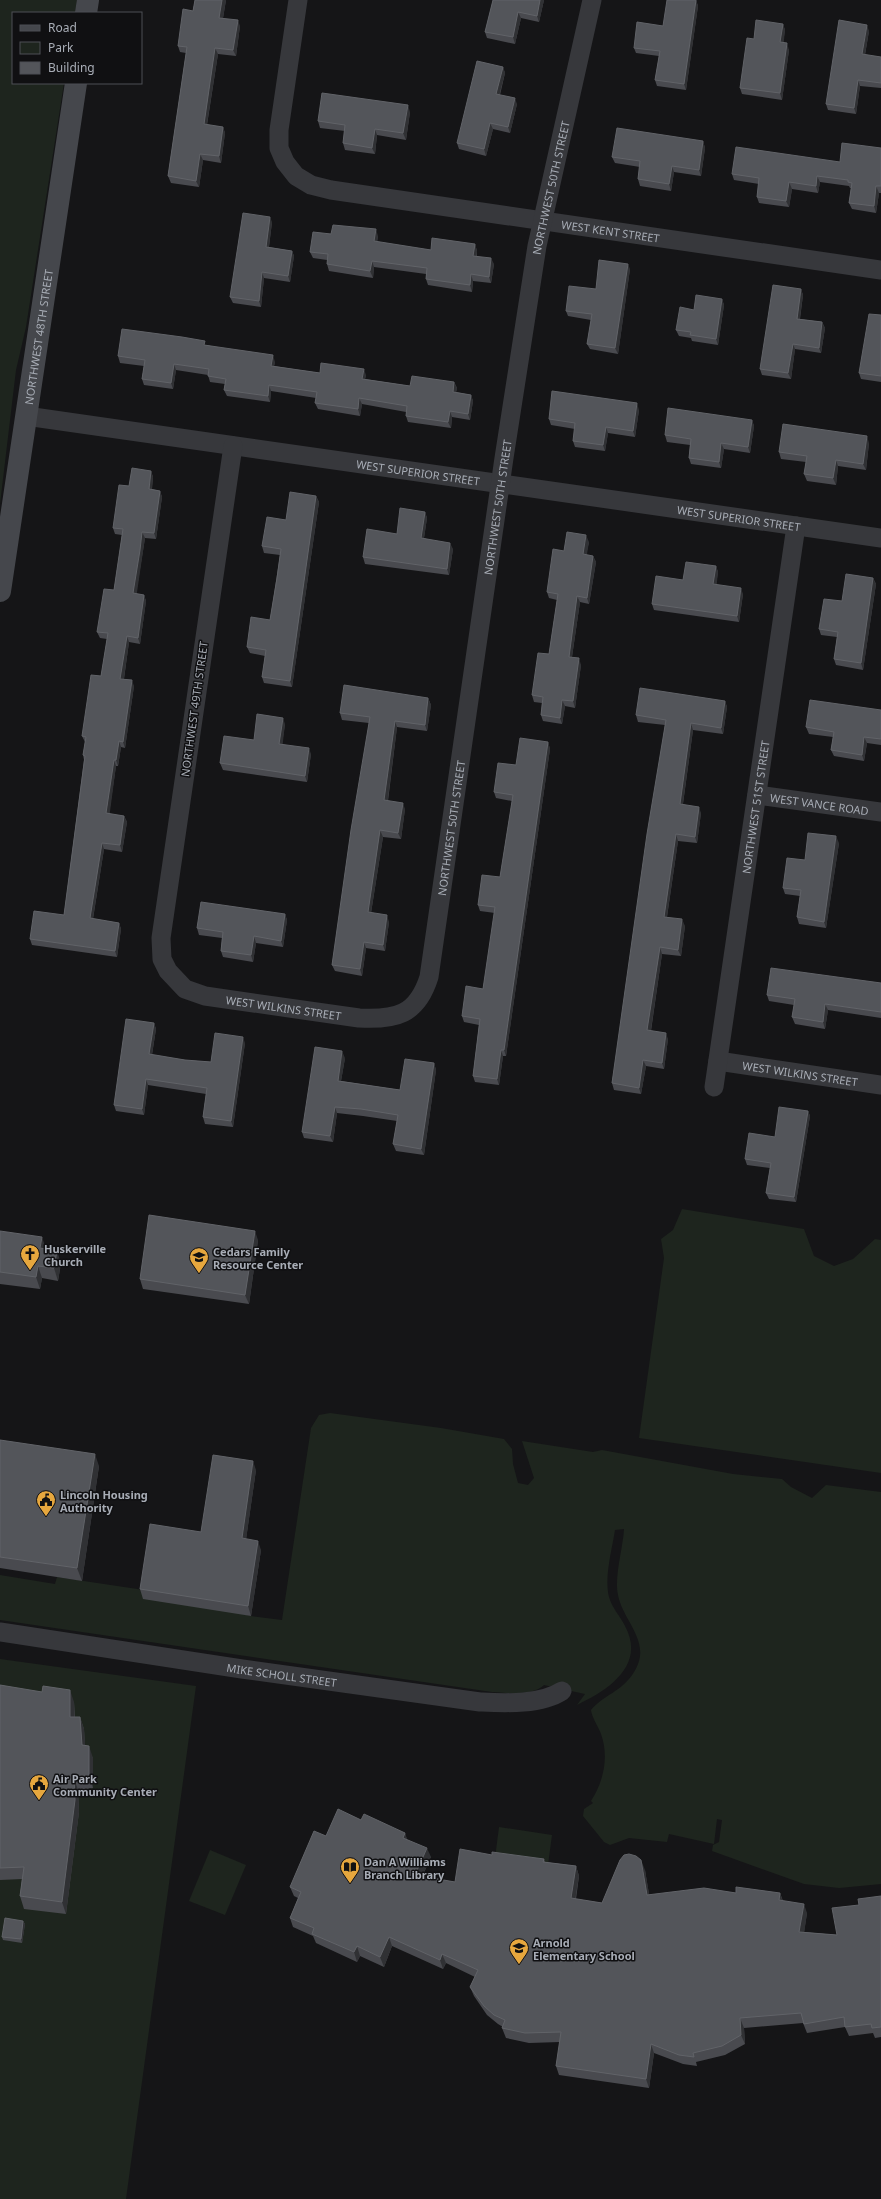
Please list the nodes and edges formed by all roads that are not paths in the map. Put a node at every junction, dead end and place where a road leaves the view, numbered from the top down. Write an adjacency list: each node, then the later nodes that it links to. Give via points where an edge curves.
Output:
1 (88, 0): 4 (main road)
2 (298, 0): 6 (street, WEST KENT STREET, via 278,139 281,155 296,176 311,185 331,190)
3 (592, 0): 6 (street, NORTHWEST 50TH STREET)
4 (86, 12)
5 (76, 84): 8 (main road, NORTHWEST 48TH STREET)
6 (543, 221): 7 (street, WEST KENT STREET); 10 (street, NORTHWEST 50TH STREET)
7 (881, 270)
8 (26, 416): 9 (street, WEST SUPERIOR STREET); 13 (main road, NORTHWEST 48TH STREET)
9 (232, 446): 10 (street, WEST SUPERIOR STREET); 16 (street, NORTHWEST 49TH STREET, via 161,938 162,959)
10 (500, 484): 11 (street, WEST SUPERIOR STREET); 17 (street, NORTHWEST 50TH STREET, via 429,977 420,999)
11 (796, 526): 12 (street, WEST SUPERIOR STREET); 14 (street, NORTHWEST 51ST STREET)
12 (881, 538)
13 (0, 590)
14 (757, 795): 15 (street, WEST VANCE ROAD); 18 (street, NORTHWEST 51ST STREET)
15 (881, 812)
16 (168, 971): 17 (street, WEST WILKINS STREET, via 185,989 205,996 359,1018 384,1019)
17 (408, 1011)
18 (718, 1061): 19 (street, WEST WILKINS STREET); 20 (street, NORTHWEST 51ST STREET)
19 (881, 1085)
20 (714, 1087)
21 (0, 1632): 22 (street, MIKE SCHOLL STREET, via 480,1702 528,1701)
22 (562, 1691)

